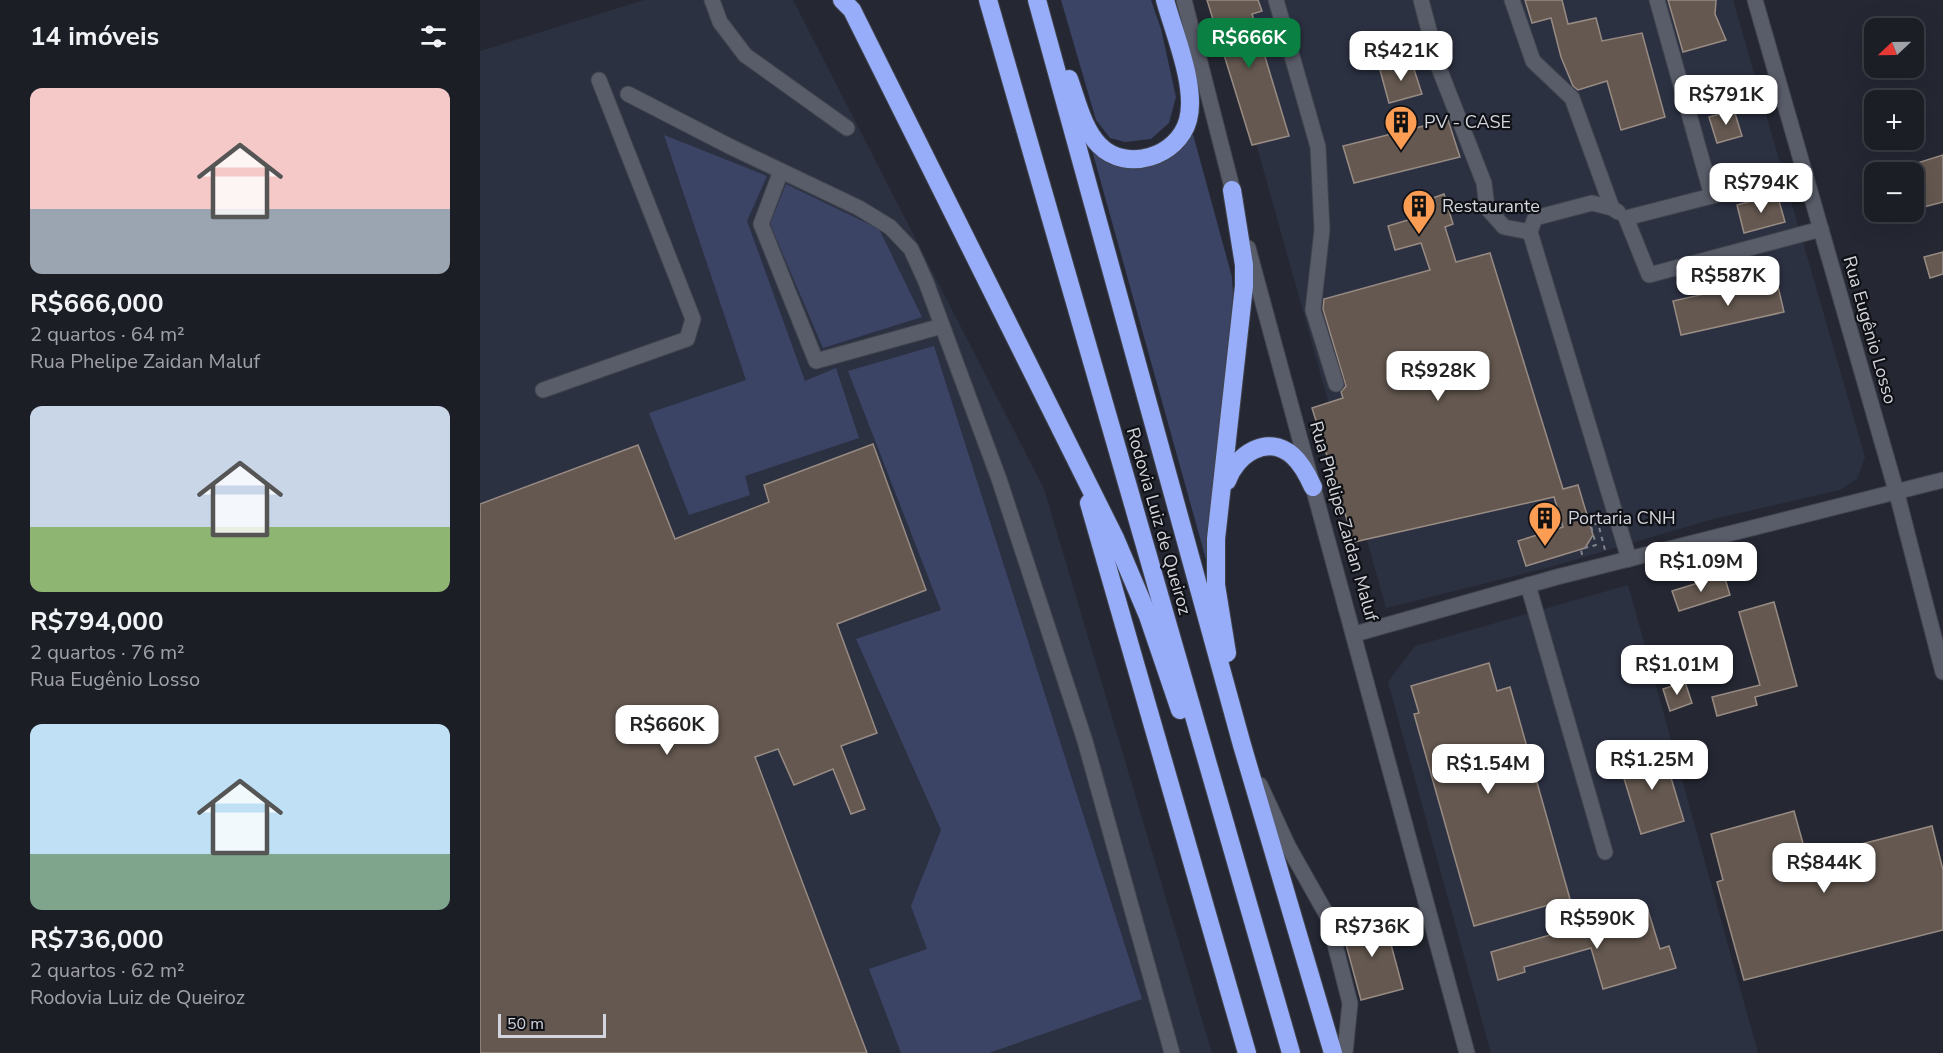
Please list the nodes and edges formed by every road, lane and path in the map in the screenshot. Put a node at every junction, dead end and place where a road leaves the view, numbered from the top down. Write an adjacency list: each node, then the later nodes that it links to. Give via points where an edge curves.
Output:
1 (712, 0): 14 (street, via 720,22 745,55)
2 (842, 0): 26 (highway, via 852,10)
3 (988, 0): 39 (highway, Rodovia Luiz de Queiroz)
4 (1038, 0): 5 (highway, via 1089,133 1112,155 1127,160 1159,154 1182,134 1188,121 1188,83); 37 (highway, Rodovia Luiz de Queiroz)
5 (1165, 0)
6 (1184, 0): 17 (street, Rua Phelipe Zaidan Maluf)
7 (1276, 0): 24 (street, via 1318,147 1322,230 1313,310)
8 (1421, 0): 22 (street, via 1439,68 1484,183 1487,208 1504,226)
9 (1512, 0): 19 (street, via 1533,61 1572,98)
10 (1657, 0): 18 (street)
11 (1755, 0): 16 (street, Rua Eugênio Losso)
12 (599, 80): 25 (street, via 693,320 687,339)
13 (628, 94): 15 (street)
14 (847, 128)
15 (781, 171): 23 (street, via 890,227 911,249); 23 (street, via 761,224 816,361)
16 (1804, 172): 18 (street); 21 (street, Rua Eugênio Losso)
17 (1232, 190): 28 (street, Rua Phelipe Zaidan Maluf); 30 (highway, via 1244,286)
18 (1712, 196): 20 (street)
19 (1612, 208): 20 (street); 22 (street, via 1592,203 1535,218)
20 (1626, 218): 21 (street, via 1649,275)
21 (1821, 229): 29 (street, Rua Eugênio Losso)
22 (1530, 232): 32 (street)
23 (942, 326): 40 (street, via 999,479 1086,741)
24 (1336, 384)
25 (543, 390)
26 (1077, 461): 39 (highway, via 1148,616); 41 (highway)
27 (1943, 480): 29 (street)
28 (1313, 487): 30 (highway, via 1292,454 1258,448 1247,452 1232,467); 35 (street, Rua Phelipe Zaidan Maluf)
29 (1897, 494): 32 (street); 36 (street, Rua Eugênio Losso)
30 (1220, 500): 37 (highway, via 1216,585)
31 (1582, 556): 33 (path, via 1581,549 1596,545 1591,526 1598,523)
32 (1629, 559): 33 (street)
33 (1608, 564): 34 (street)
34 (1528, 585): 35 (street); 38 (street)
35 (1355, 634): 45 (street, Rua Phelipe Zaidan Maluf)
36 (1943, 672)
37 (1242, 745): 43 (highway, Rodovia Luiz de Queiroz); 44 (street, via 1288,846 1328,917 1350,1003)
38 (1605, 852)
39 (1254, 926): 42 (highway, Rodovia Luiz de Queiroz)
40 (1172, 1053)
41 (1247, 1053)
42 (1290, 1053)
43 (1333, 1053)
44 (1345, 1053)
45 (1467, 1053)

